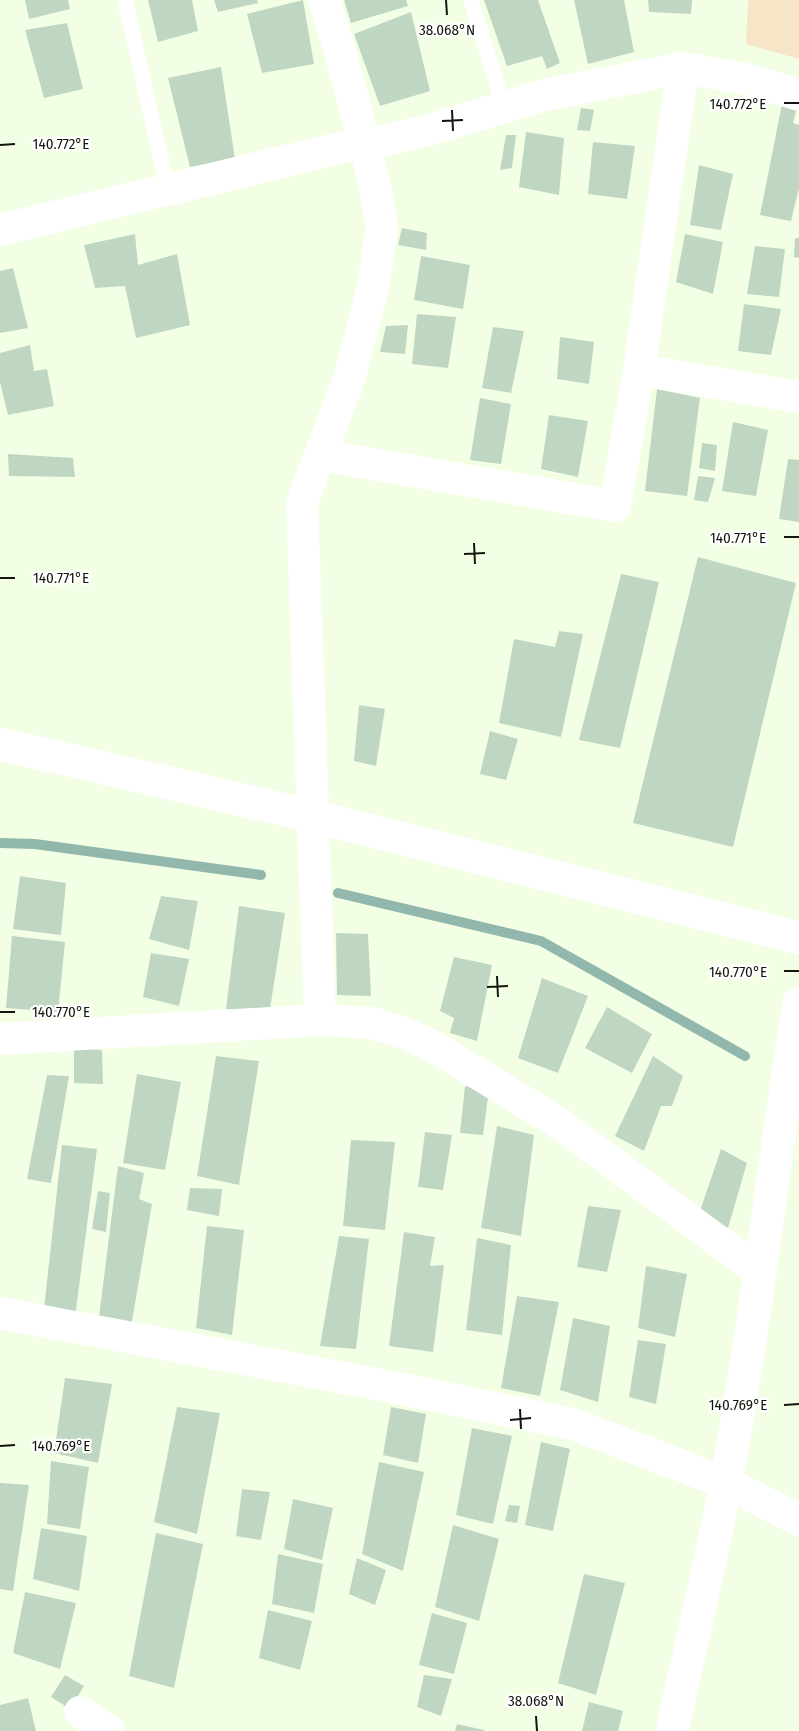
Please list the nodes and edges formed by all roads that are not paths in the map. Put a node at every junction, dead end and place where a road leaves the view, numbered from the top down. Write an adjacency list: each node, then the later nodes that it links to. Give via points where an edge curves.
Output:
1 (125, 0): 8 (lane)
2 (324, 0): 7 (street)
3 (471, 0): 6 (lane)
4 (683, 68): 5 (street, via 746,79); 6 (street); 10 (street)
5 (799, 95)
6 (504, 107): 7 (street)
7 (364, 146): 8 (street, via 352,145); 12 (street, via 382,227 373,287 350,376)
8 (168, 190): 9 (street)
9 (0, 230)
10 (639, 370): 11 (street); 12 (street, via 615,506)
11 (799, 397)
12 (320, 455): 14 (street, via 302,502)
13 (0, 744): 14 (street)
14 (312, 816): 15 (street); 17 (street)
15 (799, 938)
16 (799, 1003): 19 (street)
17 (320, 1020): 18 (street); 19 (street, via 373,1023 436,1048 557,1122)
18 (0, 1039)
19 (760, 1272): 21 (street)
20 (0, 1313): 21 (street, via 573,1424)
21 (726, 1483): 22 (street); 25 (street)
22 (799, 1520)
23 (80, 1712): 24 (street)
24 (109, 1731)
25 (672, 1731)

